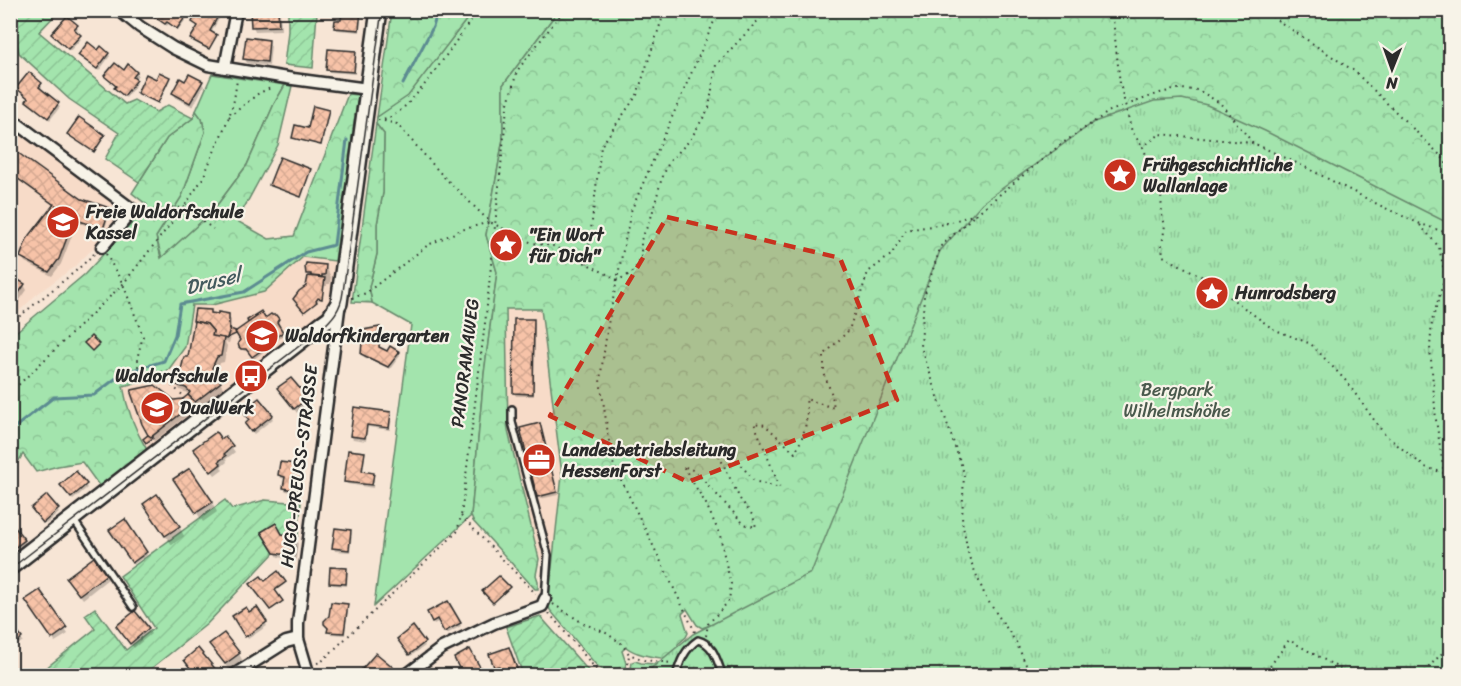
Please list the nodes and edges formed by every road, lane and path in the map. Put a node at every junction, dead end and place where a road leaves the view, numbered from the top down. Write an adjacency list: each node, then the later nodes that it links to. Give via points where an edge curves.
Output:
1 (119, 10): 13 (street, via 173,48 208,65)
2 (234, 10): 13 (street)
3 (379, 10): 16 (street, HUGO-PREUSS-STRASSE)
4 (478, 10): 21 (path, via 424,84 401,110)
5 (564, 10): 30 (path, PANORAMAWEG, via 517,71 507,107)
6 (665, 10): 34 (path, via 637,95 601,146)
7 (719, 10): 37 (path, via 631,211)
8 (768, 10): 37 (path, via 716,65 709,108 690,140 669,162 661,181 641,240 641,259 632,273)
9 (1112, 10): 17 (path)
10 (1262, 10): 24 (path, via 1354,71 1444,159)
11 (1439, 10): 12 (path)
12 (1450, 13)
13 (225, 68): 14 (street)
14 (238, 71): 15 (street); 18 (path)
15 (293, 79): 16 (street); 18 (path, via 259,93)
16 (369, 89): 20 (street, HUGO-PREUSS-STRASSE)
17 (1126, 105): 22 (path, via 1178,89 1198,90 1220,103); 23 (path, via 1132,132); 27 (path, via 1110,111 1060,145)
18 (229, 117): 25 (path, via 203,177)
19 (10, 118): 26 (street)
20 (365, 119): 21 (path); 39 (street, HUGO-PREUSS-STRASSE)
21 (384, 121): 28 (path, via 397,124)
22 (1253, 143): 23 (path, via 1160,135); 29 (path)
23 (1143, 147): 44 (path, via 1161,193 1165,225 1162,256 1201,276 1273,329 1311,344 1346,381 1384,435 1425,467)
24 (1450, 171)
25 (184, 207): 26 (path); 31 (path); 38 (path)
26 (133, 210): 33 (street)
27 (976, 214): 52 (path, via 906,230 891,255 868,272 849,330 824,355 824,373 834,408 806,399 804,437 795,453 765,425 754,423 780,488 754,481 733,455 714,445 756,527 744,524 695,471 683,466 720,535 731,584 729,601 708,624); 63 (path, via 941,246 924,296 921,347 964,473 962,521 969,557 986,598 1016,642)
28 (490, 222): 30 (path); 39 (path, via 428,245 366,293)
29 (1418, 223): 32 (path); 36 (path, via 1439,247)
30 (496, 224): 34 (path, via 532,243 553,246); 46 (path, PANORAMAWEG)
31 (213, 229)
32 (1450, 234)
33 (102, 247): 38 (path); 40 (path)
34 (587, 263): 37 (path)
35 (1450, 267): 36 (path)
36 (1445, 277): 44 (path, via 1432,321 1430,347)
37 (618, 280): 52 (path, via 600,380 612,461)
38 (123, 284): 41 (path); 42 (path, via 143,336 138,374 149,378 160,370)
39 (339, 303): 47 (street, via 330,318); 51 (street, HUGO-PREUSS-STRASSE)
40 (10, 324)
41 (10, 393)
42 (185, 397)
43 (512, 410): 49 (lane, via 548,555)
44 (1444, 473): 45 (path)
45 (1450, 485)
46 (461, 516): 49 (path); 56 (path, PANORAMAWEG, via 457,532)
47 (73, 518): 48 (street); 50 (lane)
48 (10, 567)
49 (545, 606): 54 (path, via 606,633 621,643); 58 (street, via 494,623 442,648); 59 (path)
50 (133, 607)
51 (298, 639): 56 (street, HUGO-PREUSS-STRASSE); 57 (street, via 286,642)
52 (701, 641): 55 (lane, via 686,651); 62 (lane, via 711,646)
53 (1450, 645): 66 (path)
54 (628, 654): 55 (path); 60 (path)
55 (679, 664): 61 (lane)
56 (307, 671)
57 (232, 675)
58 (405, 675)
59 (605, 675)
60 (627, 675)
61 (676, 675)
62 (723, 675)
63 (1031, 675)
64 (1263, 675): 65 (path, via 1289,640)
65 (1353, 675)
66 (1420, 675)

